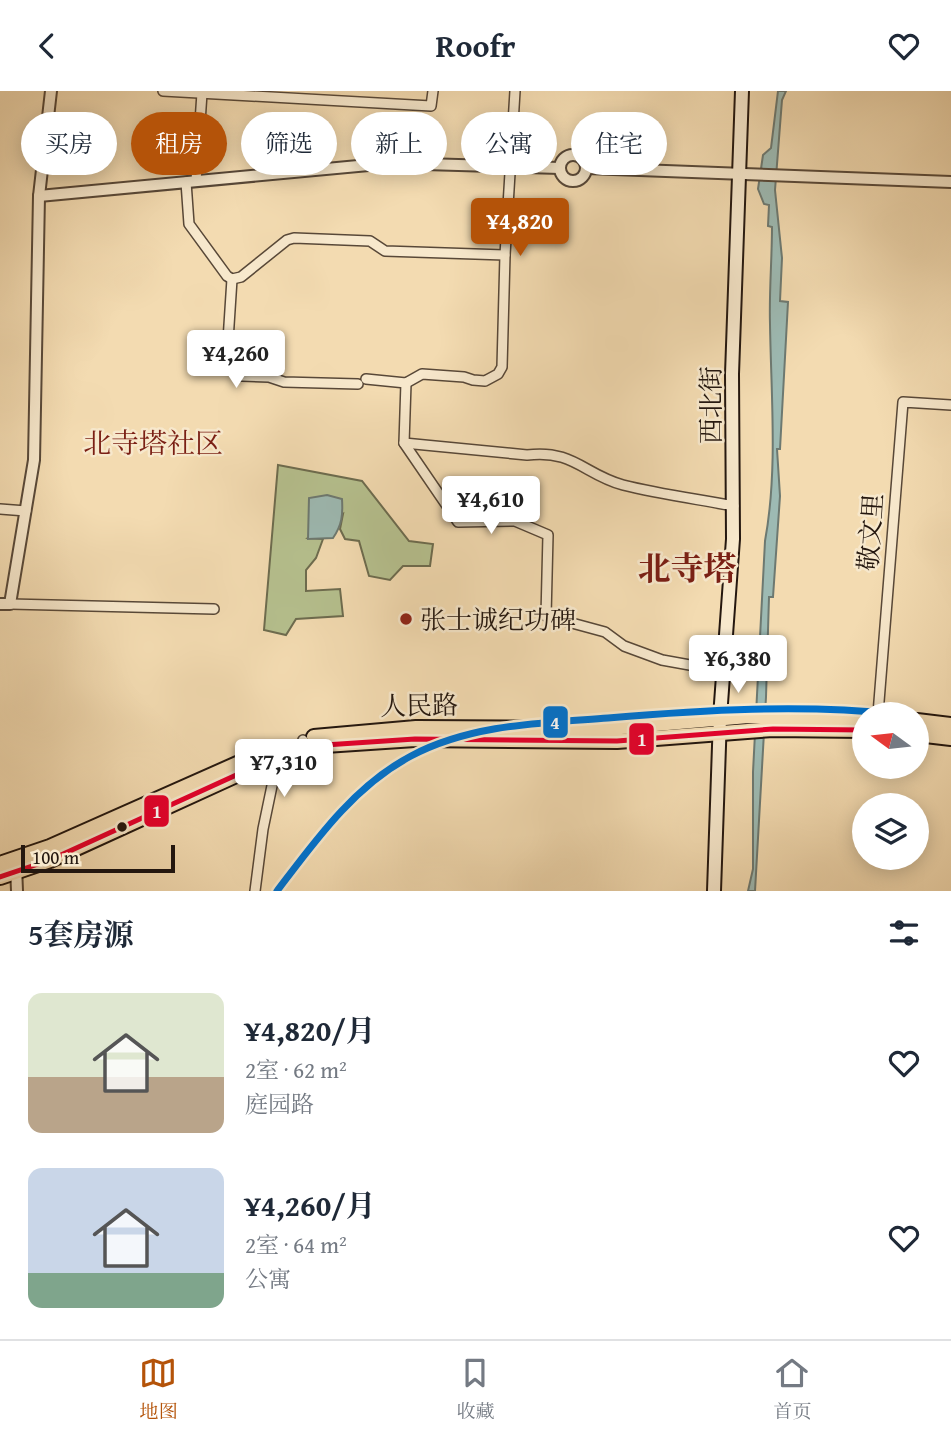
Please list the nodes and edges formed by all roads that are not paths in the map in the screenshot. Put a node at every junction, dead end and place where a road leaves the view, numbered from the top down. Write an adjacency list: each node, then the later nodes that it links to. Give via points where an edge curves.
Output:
1 (51, 91): 18 (street)
2 (163, 91): 6 (street)
3 (433, 91): 6 (street, via 431,106)
4 (515, 91): 7 (street)
5 (742, 91): 15 (main road, 西北街)
6 (202, 93): 16 (street)
7 (514, 112)
8 (571, 156): 11 (street, via 564,158)
9 (461, 164): 16 (street, via 390,163)
10 (557, 168): 11 (street)
11 (560, 168): 14 (street, via 564,177 573,181)
12 (667, 172): 15 (street)
13 (511, 175): 19 (street)
14 (584, 175)
15 (738, 175): 17 (street); 24 (main road, 西北街, via 732,374)
16 (191, 182): 18 (street); 20 (street, via 189,224)
17 (951, 182)
18 (39, 196): 26 (street, via 34,460)
19 (505, 255): 20 (street, via 385,251 370,241 294,238); 21 (street, via 502,367 498,374 485,381 422,374)
20 (232, 279): 21 (street, via 227,356 236,373 284,382)
21 (406, 383): 23 (street)
22 (951, 405): 30 (street, 敬文里, via 903,402)
23 (404, 443): 24 (street, via 568,457 619,484); 29 (street, via 458,522 516,521 548,535 545,616 605,632 624,646 662,660)
24 (734, 506): 29 (main road, 西北街)
25 (0, 509): 26 (street)
26 (26, 511): 27 (street)
27 (5, 604): 28 (street)
28 (214, 609)
29 (723, 671): 34 (main road, 西北街)
30 (879, 702)
31 (852, 718): 32 (main road, 人民路)
32 (773, 722): 34 (main road, 人民路); 36 (main road, 人民路)
33 (929, 722): 35 (main road)
34 (720, 725): 39 (main road, 人民路, via 617,741 415,739); 45 (main road, 西北街)
35 (951, 725)
36 (852, 729)
37 (929, 735): 38 (main road)
38 (951, 738)
39 (305, 744): 41 (main road, 人民路, via 83,846); 44 (street, via 313,767 273,781)
40 (0, 864): 41 (main road, 人民路)
41 (16, 865): 42 (main road, 人民路); 43 (street)
42 (0, 877)
43 (17, 891)
44 (255, 891)
45 (714, 891)

